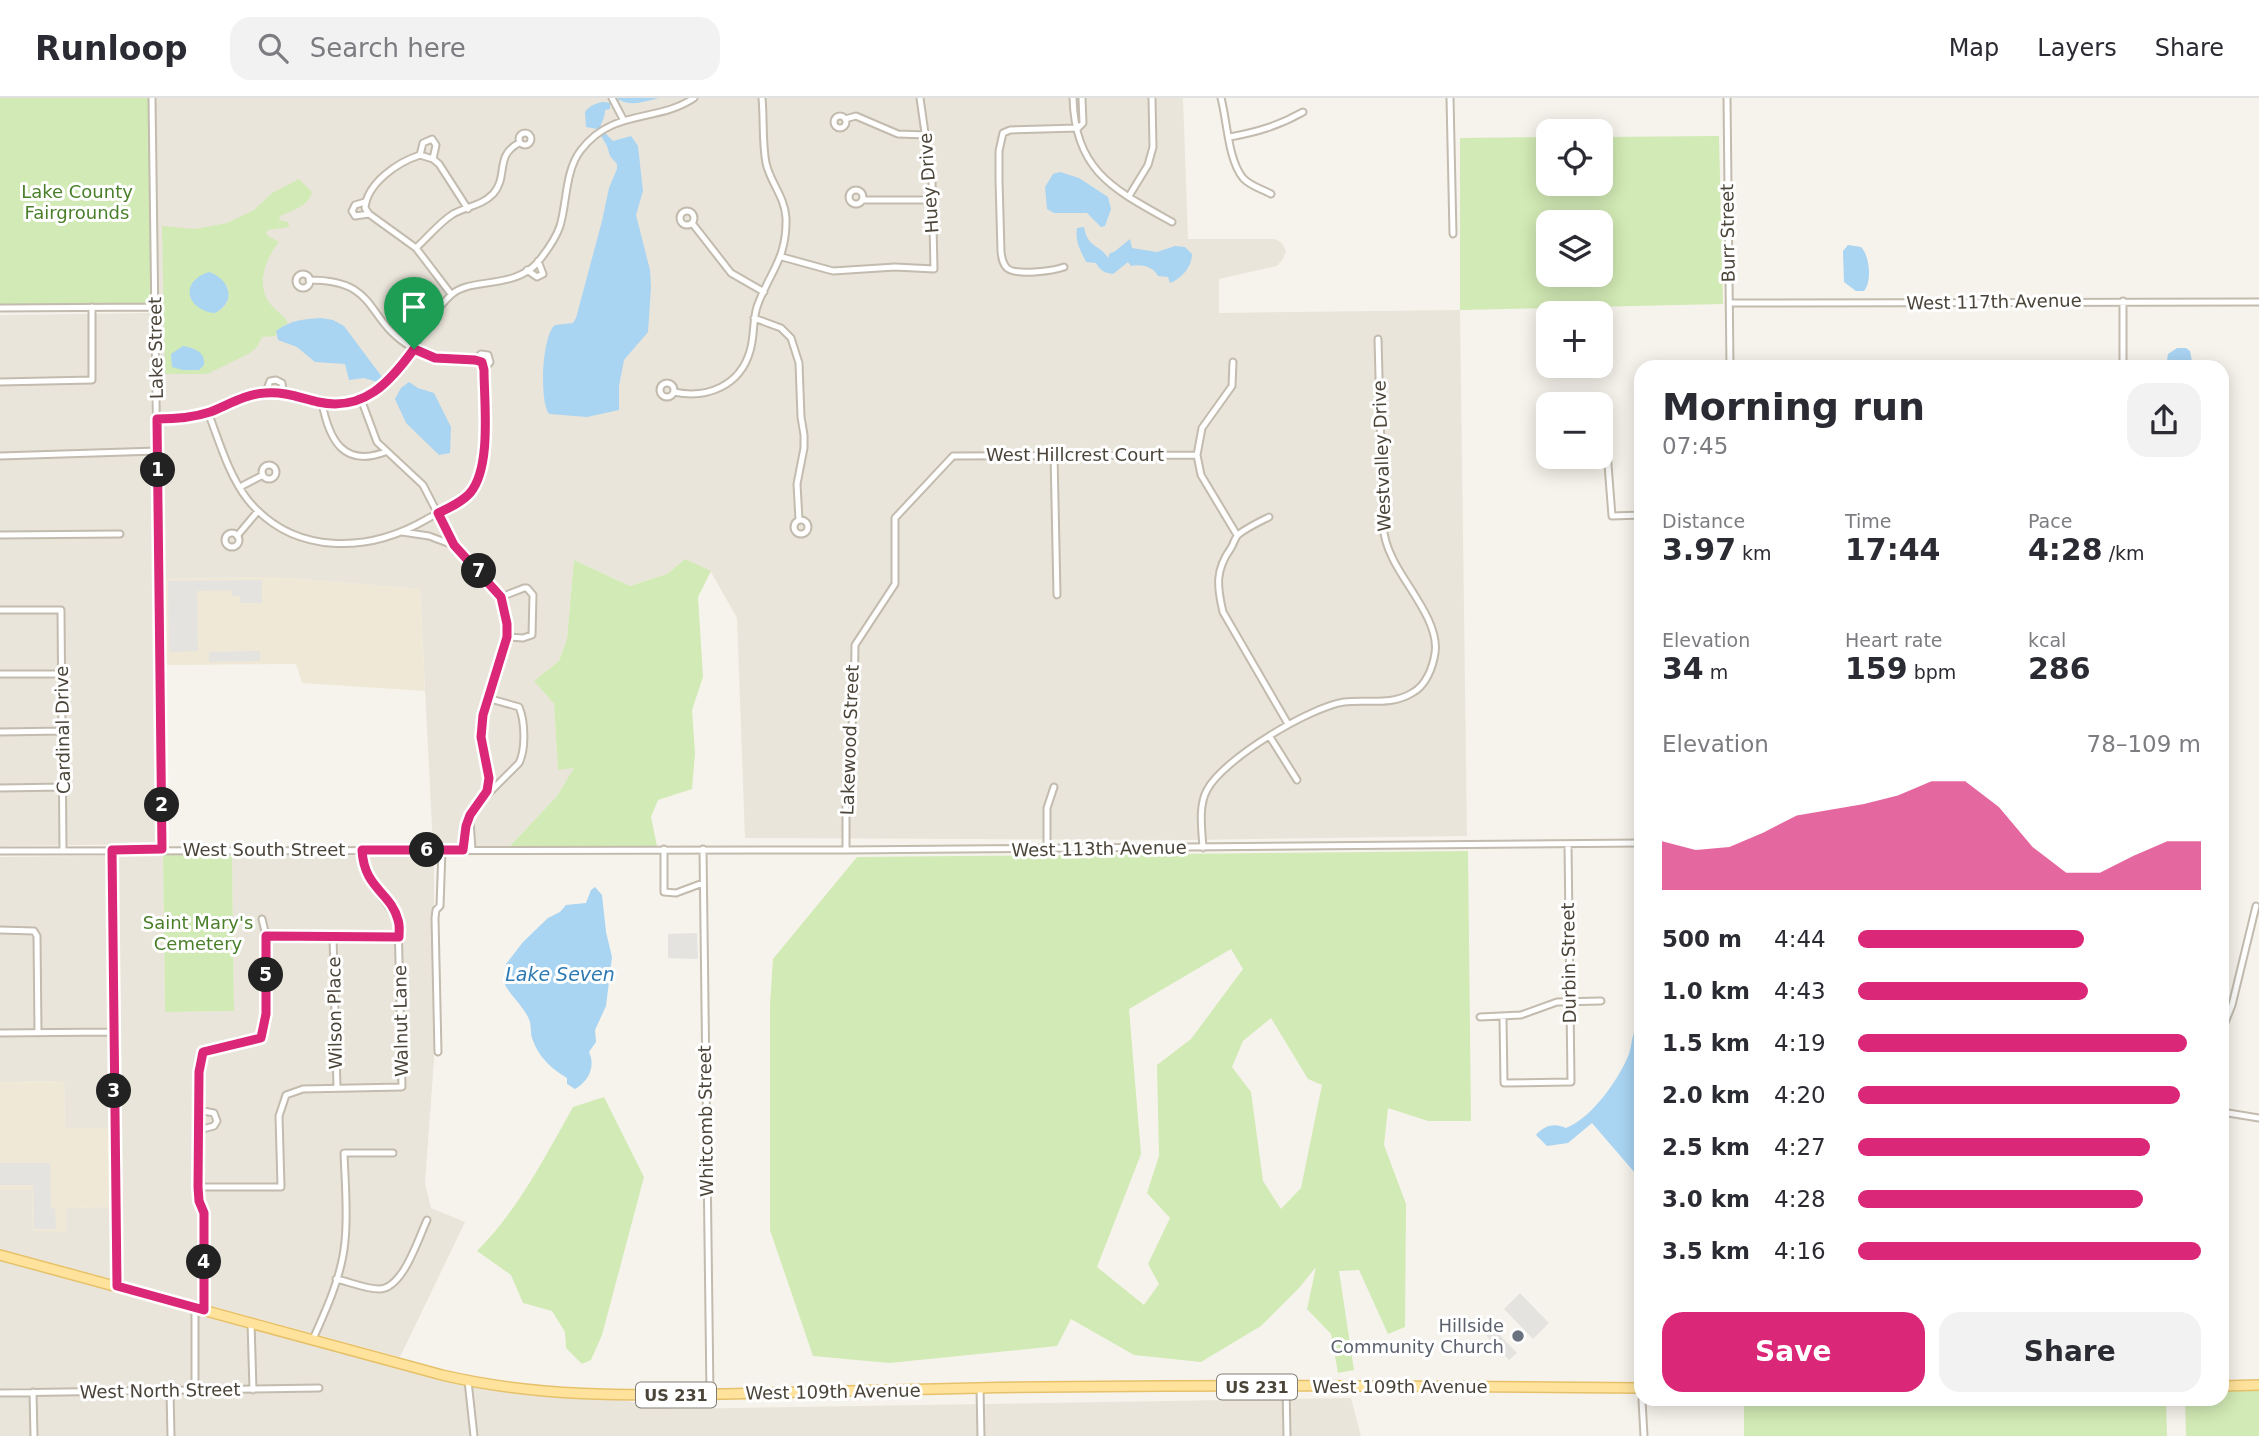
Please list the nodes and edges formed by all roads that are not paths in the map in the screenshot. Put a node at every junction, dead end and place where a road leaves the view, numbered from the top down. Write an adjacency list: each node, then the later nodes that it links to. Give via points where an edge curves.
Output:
1 (152, 98): 43 (street, Lake Street)
2 (612, 98): 13 (street)
3 (694, 98): 13 (street, via 676,107)
4 (762, 98): 32 (street, via 766,161 786,214)
5 (920, 98): 16 (street, Huey Drive)
6 (1073, 98): 15 (street)
7 (1082, 98): 15 (street, via 1083,123)
8 (1152, 98): 22 (street, via 1153,147)
9 (1221, 98): 17 (street)
10 (1450, 98): 30 (street)
11 (1727, 98): 41 (street, Burr Street)
12 (1303, 112): 17 (street, via 1263,131)
13 (623, 119): 33 (street, via 581,150 573,164 559,229)
14 (845, 119): 16 (street, via 856,116 898,134)
15 (1078, 128): 22 (street, via 1079,143 1093,169); 34 (street, via 1010,130 1003,133 999,151 1000,252 1005,266 1011,271)
16 (926, 135): 24 (street, Huey Drive)
17 (1230, 137): 21 (street, via 1243,178)
18 (519, 142): 26 (street, via 508,149 493,194)
19 (420, 155): 20 (street); 20 (street, via 423,143 432,139 436,145); 25 (street, via 376,184)
20 (433, 159): 26 (street)
21 (1271, 194)
22 (1129, 197): 28 (street)
23 (862, 200): 24 (street)
24 (933, 200): 32 (street, Huey Drive, via 934,269 833,271)
25 (365, 205): 27 (street); 27 (street, via 355,205 352,211 355,216)
26 (468, 209): 31 (street, via 453,214)
27 (369, 215): 31 (street)
28 (1172, 222)
29 (692, 223): 37 (street, via 731,273)
30 (1453, 234)
31 (416, 248): 38 (street)
32 (782, 257): 37 (street)
33 (538, 261): 35 (street); 35 (street, via 543,274 537,277)
34 (1064, 267)
35 (527, 270): 38 (street)
36 (309, 280): 47 (street, via 351,287 368,299 397,339)
37 (764, 292): 45 (street)
38 (451, 294): 47 (street)
39 (2123, 301): 40 (street, West 117th Avenue); 41 (street, West 117th Avenue); 49 (street)
40 (2259, 302)
41 (1729, 303): 48 (street, Burr Street)
42 (92, 307): 43 (street); 44 (street); 53 (street, via 92,380)
43 (155, 307): 60 (street, Lake Street)
44 (0, 308)
45 (754, 318): 56 (street, via 750,352 737,376 708,393); 74 (street, via 781,328 791,338 799,363 804,435 797,484)
46 (1378, 339): 88 (street, Westvalley Drive, via 1385,540 1435,636 1436,652 1431,670 1413,693 1388,701 1343,702)
47 (414, 349): 50 (street, via 435,358); 57 (street, via 394,377)
48 (1730, 360)
49 (2123, 360)
50 (479, 361): 52 (street); 52 (street, via 481,354 488,355 490,362)
51 (1233, 362): 64 (street, via 1233,386 1202,428)
52 (484, 370): 71 (street, via 482,472 471,492)
53 (0, 382)
54 (266, 392): 55 (street); 55 (street, via 270,381 276,380 282,383); 59 (street)
55 (283, 393): 58 (street)
56 (674, 393)
57 (361, 399): 58 (street); 62 (street)
58 (322, 403): 62 (street, via 328,429 345,452 372,457)
59 (208, 412): 60 (street); 69 (street)
60 (157, 419): 61 (street, Lake Street)
61 (157, 451): 65 (street); 103 (street, Lake Street)
62 (385, 452): 71 (street, via 423,485)
63 (1054, 454): 64 (street, West Hillcrest Court); 66 (street, West Hillcrest Court); 81 (street)
64 (1197, 454): 78 (street, via 1201,475)
65 (0, 456)
66 (953, 456): 113 (street, Lakewood Street, via 895,518 895,584 855,645)
67 (1608, 469): 72 (street, via 1612,516)
68 (262, 475): 69 (street)
69 (240, 487): 70 (street)
70 (258, 511): 75 (street, via 280,528 316,542 361,544); 79 (street)
71 (438, 513): 75 (street); 80 (street)
72 (1634, 515)
73 (1269, 517): 78 (street)
74 (799, 520)
75 (399, 532): 80 (street)
76 (120, 534): 77 (street)
77 (0, 535)
78 (1237, 535): 88 (street, via 1218,575 1223,612)
79 (237, 536)
80 (454, 545): 82 (street)
81 (1057, 595)
82 (501, 597): 84 (street); 84 (street, via 524,588 533,595 532,635)
83 (0, 610): 86 (street, Cardinal Drive, via 61,610)
84 (507, 637): 87 (street)
85 (0, 674): 86 (street)
86 (62, 674): 89 (street, Cardinal Drive)
87 (487, 698): 92 (street, via 519,707 522,713 522,758); 93 (street, via 481,737)
88 (1288, 724): 91 (street, Westvalley Drive)
89 (62, 731): 90 (street); 95 (street, Cardinal Drive)
90 (0, 732)
91 (1270, 737): 94 (street); 102 (street, Westvalley Drive, via 1233,759 1205,792)
92 (505, 777): 93 (street); 98 (street)
93 (489, 778): 98 (street)
94 (1297, 780)
95 (64, 787): 97 (street); 107 (street, Cardinal Drive)
96 (1054, 787): 106 (street, via 1047,808)
97 (0, 788)
98 (480, 802): 99 (street)
99 (469, 817): 111 (street); 112 (street)
100 (1634, 843): 101 (street, West 113th Avenue)
101 (1568, 844): 102 (street, West 113th Avenue); 123 (street, Durbin Street)
102 (1203, 848): 106 (street, West 113th Avenue)
103 (162, 849): 108 (street, West South Street); 109 (street, West South Street)
104 (664, 849): 105 (street, West 113th Avenue); 112 (street, West 113th Avenue); 115 (street, via 664,892 676,893)
105 (703, 849): 113 (street, West 113th Avenue); 115 (street, Whitcomb Street)
106 (1047, 849): 113 (street, West 113th Avenue)
107 (64, 850): 108 (street, West South Street); 114 (street, West South Street)
108 (112, 850): 127 (street)
109 (362, 850): 110 (street, West South Street); 121 (street, Walnut Lane, via 370,881 398,919)
110 (442, 850): 111 (street, West South Street); 130 (street, via 440,906 435,918)
111 (463, 850): 112 (street, West South Street)
112 (472, 850)
113 (846, 850)
114 (0, 851)
115 (703, 883): 157 (street, Whitcomb Street)
116 (2256, 906): 124 (street)
117 (262, 919): 119 (street)
118 (0, 930): 129 (street, via 29,930 37,936)
119 (266, 936): 120 (street); 132 (street, via 266,1014 261,1038 203,1052)
120 (333, 937): 121 (street); 131 (street, Wilson Place)
121 (399, 937): 131 (street, Walnut Lane, via 402,1087)
122 (1601, 1001): 123 (street)
123 (1570, 1002): 126 (street); 126 (street, Durbin Street, via 1571,1082 1504,1083)
124 (2229, 1012)
125 (1480, 1017): 126 (street)
126 (1503, 1018)
127 (113, 1032): 129 (street); 141 (street)
128 (0, 1033): 129 (street)
129 (38, 1033)
130 (439, 1052)
131 (337, 1088): 137 (street, Walnut Lane, via 303,1089 286,1095 279,1116 281,1187)
132 (198, 1110): 135 (street); 135 (street, via 214,1113 217,1121)
133 (2229, 1113): 134 (street)
134 (2259, 1118)
135 (199, 1130): 137 (street)
136 (393, 1153): 140 (street, via 344,1153 345,1240)
137 (198, 1187): 142 (street, via 204,1213)
138 (427, 1220): 140 (street, via 392,1285 378,1289)
139 (0, 1255): 141 (main road, West 109th Avenue / US 231)
140 (336, 1279): 144 (street)
141 (117, 1286): 142 (main road, West 109th Avenue / US 231)
142 (199, 1309): 143 (main road, West 109th Avenue / US 231); 154 (street)
143 (251, 1322): 144 (main road, West 109th Avenue / US 231); 152 (street)
144 (313, 1339): 145 (main road, West 109th Avenue / US 231)
145 (468, 1381): 157 (main road, West 109th Avenue / US 231, via 593,1394); 161 (street)
146 (2259, 1385): 147 (main road)
147 (2229, 1386)
148 (1286, 1387): 150 (main road, West 109th Avenue / US 231); 151 (main road, West 109th Avenue / US 231); 163 (street)
149 (319, 1388): 152 (street, West North Street)
150 (980, 1388): 157 (main road, West 109th Avenue / US 231); 162 (street)
151 (1634, 1388)
152 (253, 1390): 154 (street, West North Street)
153 (170, 1391): 154 (street, West North Street); 155 (street, West North Street); 160 (street)
154 (195, 1391)
155 (33, 1392): 156 (street, West North Street); 159 (street)
156 (0, 1393)
157 (710, 1394)
158 (1642, 1406): 164 (street)
159 (34, 1436)
160 (171, 1436)
161 (474, 1436)
162 (981, 1436)
163 (1287, 1436)
164 (1644, 1436)

